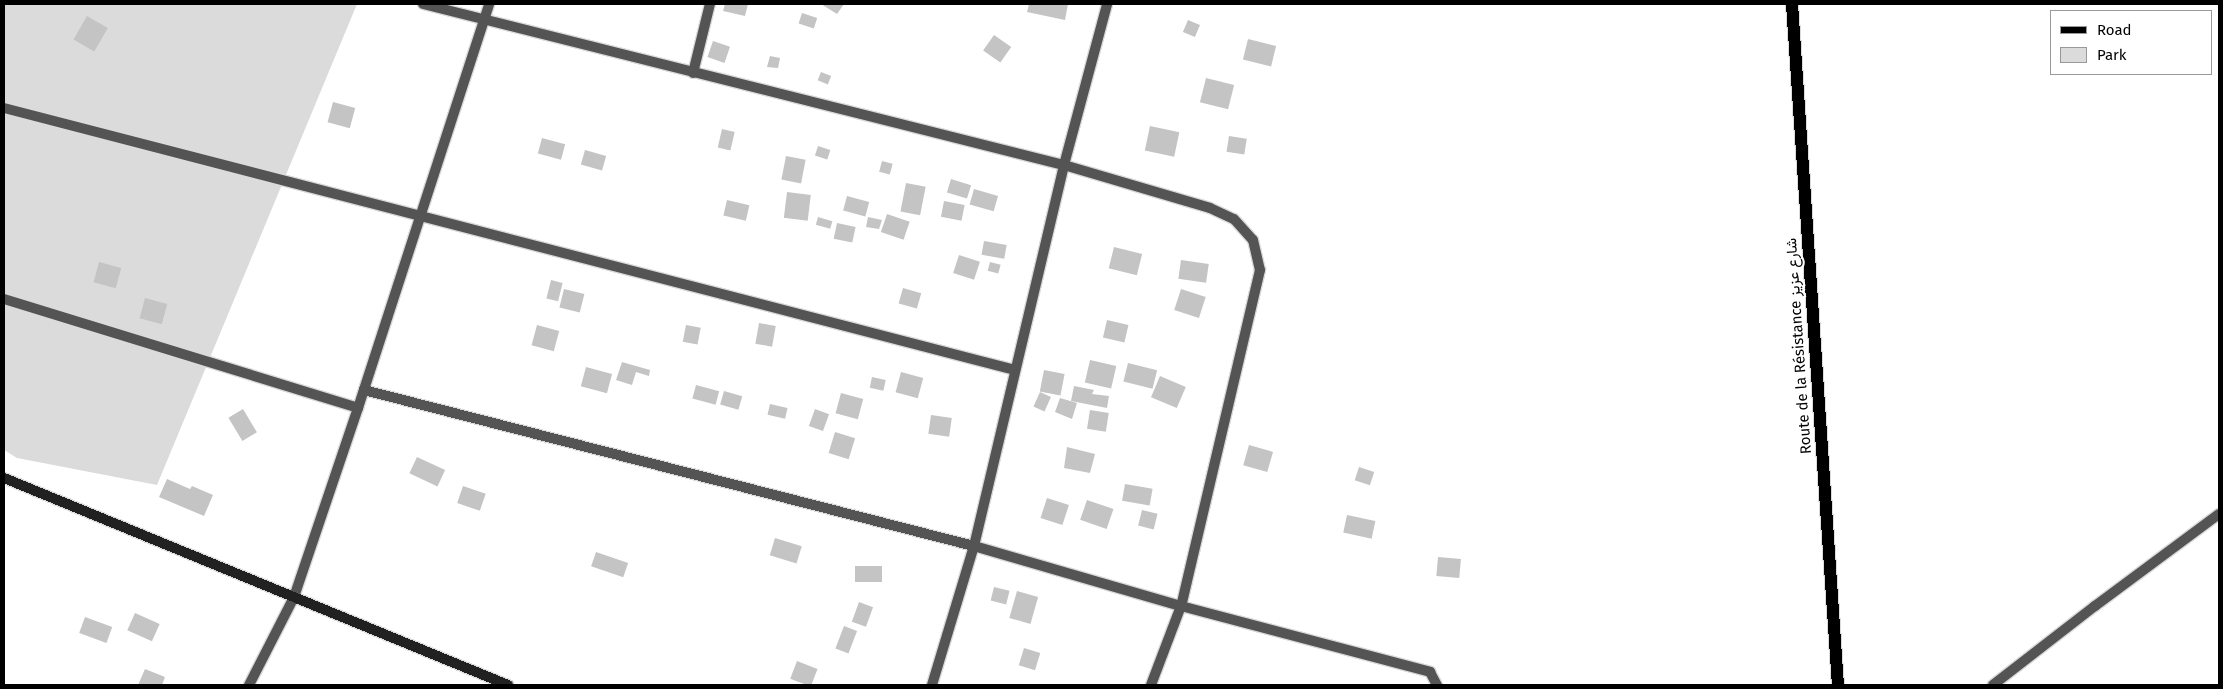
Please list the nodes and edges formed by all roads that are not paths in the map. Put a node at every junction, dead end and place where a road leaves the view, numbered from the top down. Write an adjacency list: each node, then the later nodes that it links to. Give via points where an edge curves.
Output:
1 (423, 4): 6 (street)
2 (488, 4): 6 (street)
3 (710, 4): 7 (street)
4 (1107, 4): 9 (street)
5 (1792, 4): 25 (main road, Route de la Résistance شارع عزيز)
6 (484, 20): 7 (street); 10 (street)
7 (693, 73): 9 (street)
8 (4, 108): 10 (street)
9 (1064, 166): 12 (street); 19 (street, via 1210,208 1234,219 1253,240 1260,270)
10 (420, 218): 12 (street); 13 (street)
11 (4, 299): 14 (street)
12 (1015, 370): 17 (street)
13 (364, 390): 14 (street); 17 (street)
14 (358, 408): 18 (street)
15 (4, 478): 18 (street)
16 (2219, 514): 26 (street)
17 (974, 546): 19 (street); 22 (street)
18 (294, 597): 20 (street); 21 (street)
19 (1181, 606): 23 (street); 24 (street, via 1430,672)
20 (249, 685)
21 (508, 685)
22 (932, 685)
23 (1151, 685)
24 (1437, 685)
25 (1838, 685)
26 (1993, 685)

